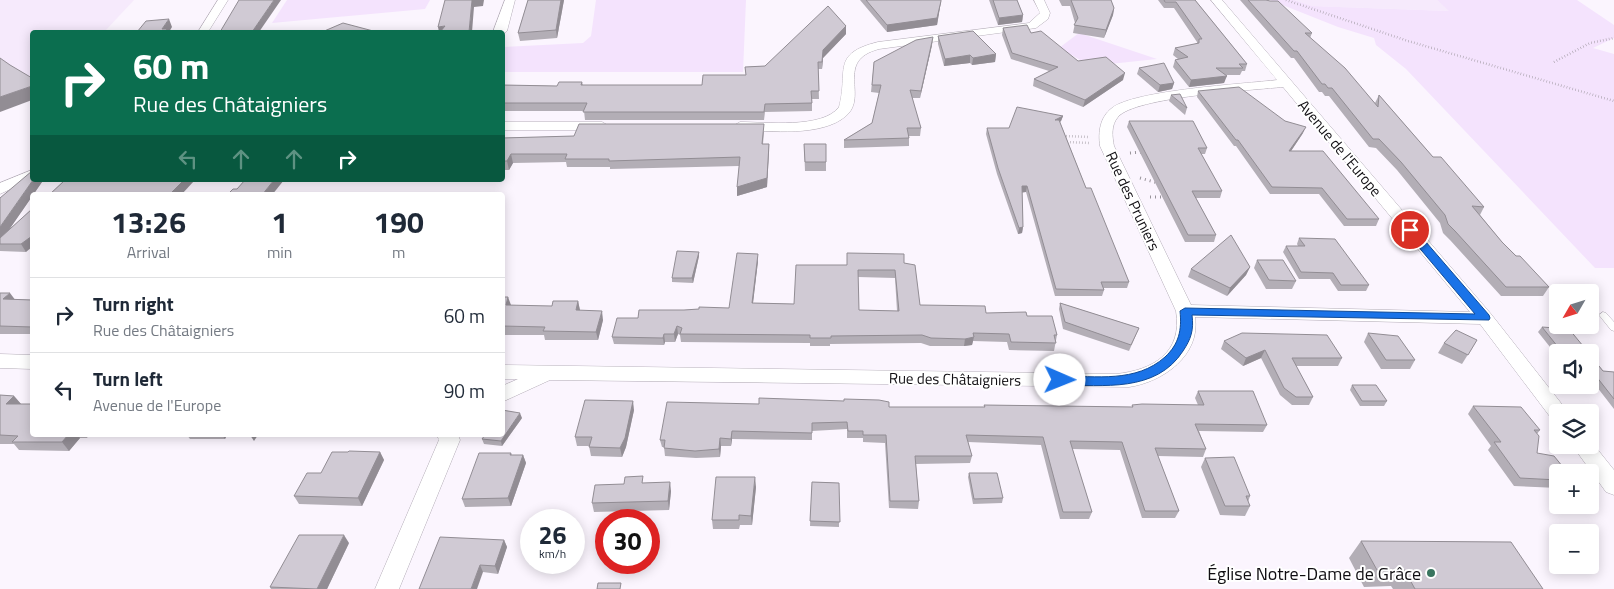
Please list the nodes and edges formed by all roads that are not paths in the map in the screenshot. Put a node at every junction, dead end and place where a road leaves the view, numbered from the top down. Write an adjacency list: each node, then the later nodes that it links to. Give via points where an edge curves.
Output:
1 (223, 0): 5 (street)
2 (510, 0): 6 (street)
3 (1039, 0): 10 (street, via 1044,17 1032,26 878,46 858,52 850,64 846,106 835,117 800,126)
4 (1216, 0): 7 (street, Avenue de l'Europe)
5 (205, 30)
6 (501, 30)
7 (1285, 83): 13 (street, Rue des Pruniers, via 1139,102 1118,109 1104,133 1120,175); 15 (street, Avenue de l'Europe)
8 (505, 126): 9 (street)
9 (611, 126)
10 (728, 126)
11 (30, 175): 12 (street)
12 (0, 189)
13 (1185, 311): 15 (street); 20 (street, Rue des Châtaigniers, via 1188,328 1175,355 1161,368 1142,377 1116,381)
14 (1603, 315): 16 (lane)
15 (1485, 318): 22 (street, Avenue de l'Europe)
16 (1614, 328)
17 (0, 361): 18 (street)
18 (30, 362)
19 (505, 372): 20 (street, Rue des Châtaigniers)
20 (550, 373): 21 (street)
21 (505, 394)
22 (1551, 404)
23 (450, 437): 26 (street)
24 (1589, 454): 25 (street)
25 (1614, 486)
26 (386, 589)

